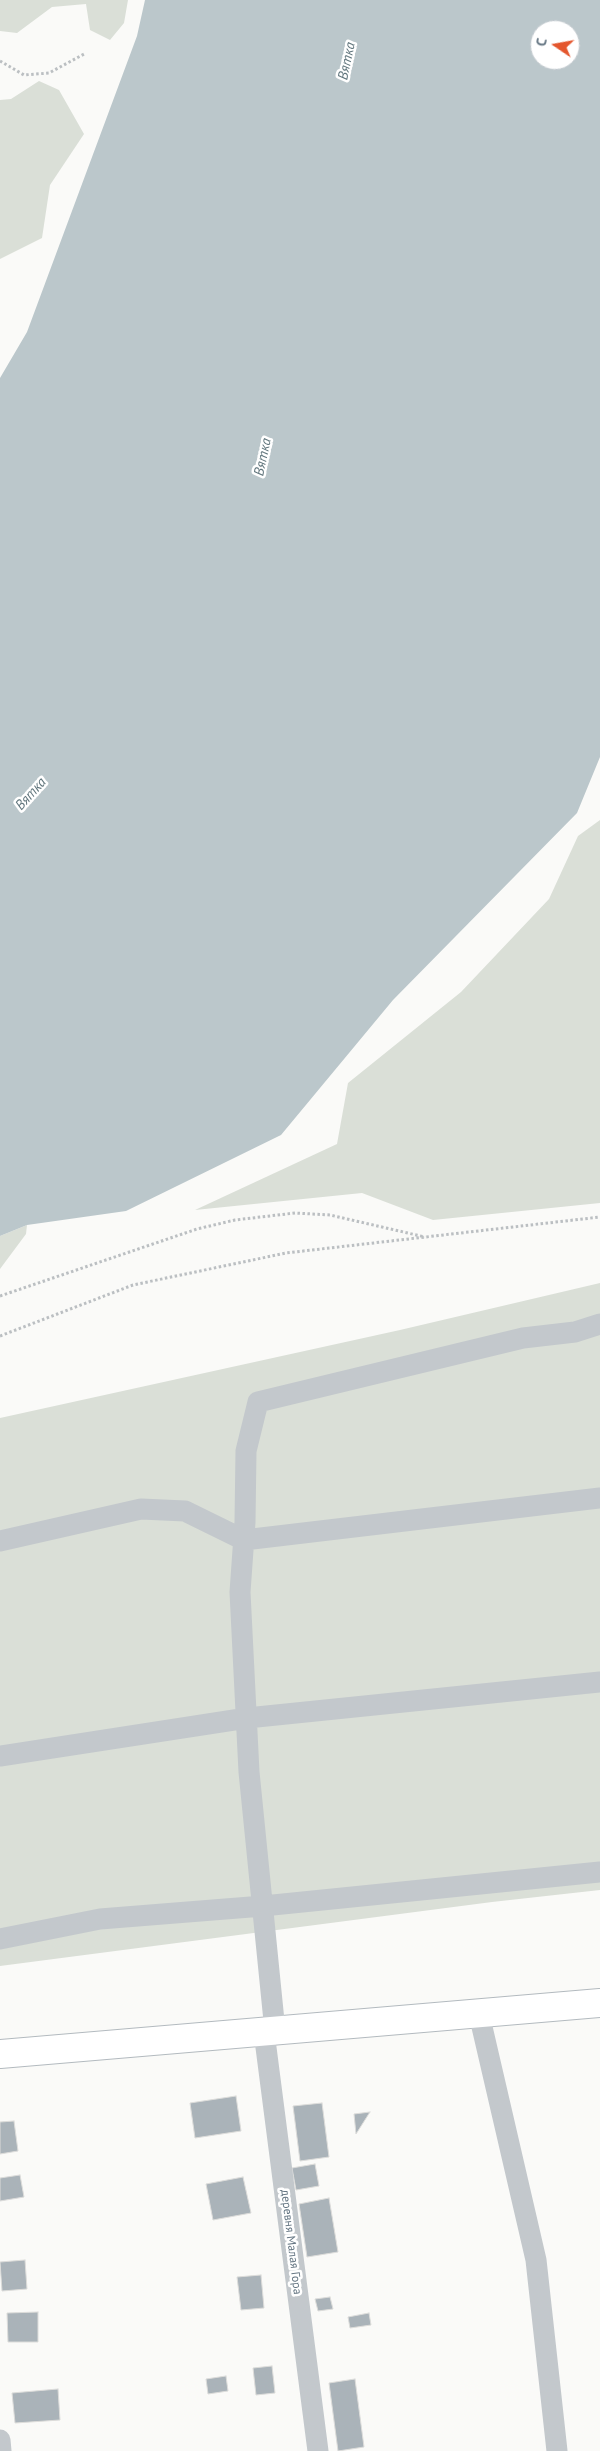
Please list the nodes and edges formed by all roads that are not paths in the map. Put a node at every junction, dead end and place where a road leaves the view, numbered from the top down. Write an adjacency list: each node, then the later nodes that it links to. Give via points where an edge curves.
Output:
1 (600, 1324): 3 (street, деревня Малая Гора, via 575,1332 523,1338 258,1402 246,1451)
2 (600, 1498): 3 (street)
3 (244, 1540): 4 (street, via 185,1511 141,1510); 6 (street, деревня Малая Гора, via 240,1592)
4 (0, 1541)
5 (600, 1682): 6 (street)
6 (247, 1718): 7 (street); 9 (street, деревня Малая Гора)
7 (0, 1756)
8 (600, 1872): 9 (street)
9 (262, 1906): 10 (street, via 100,1919); 13 (street, деревня Малая Гора)
10 (0, 1939)
11 (600, 2003): 12 (street)
12 (479, 2014): 13 (street); 18 (street, via 536,2260)
13 (270, 2032): 14 (street); 17 (street, деревня Малая Гора)
14 (0, 2054)
15 (0, 2440): 16 (street)
16 (2, 2451)
17 (318, 2451)
18 (557, 2451)

